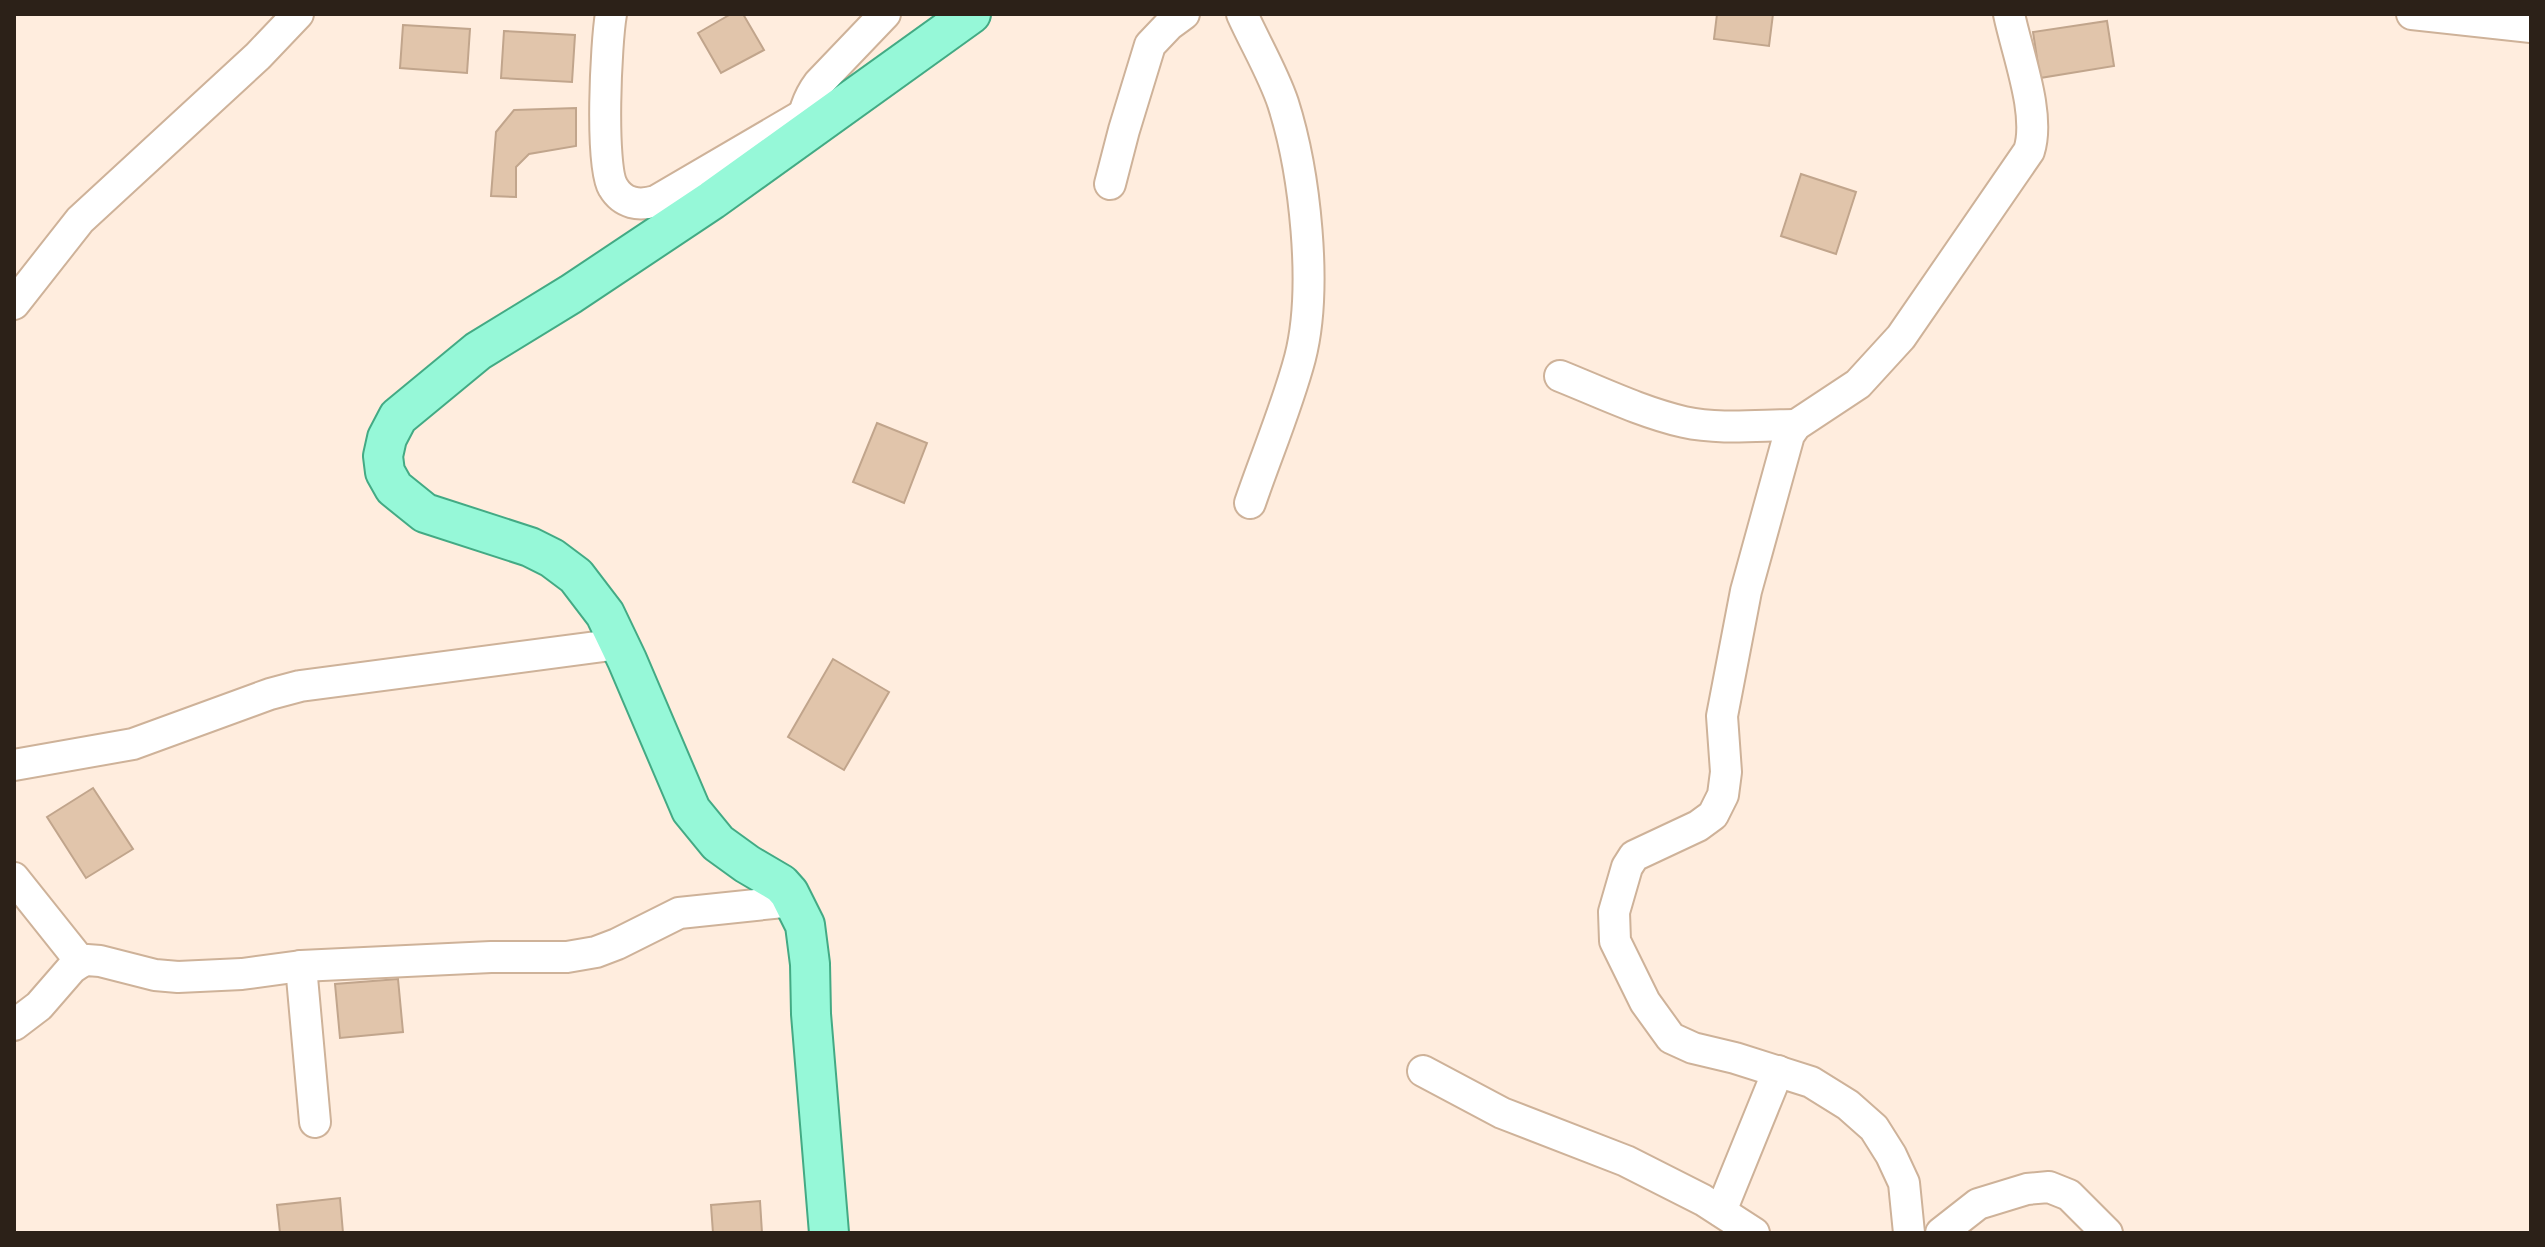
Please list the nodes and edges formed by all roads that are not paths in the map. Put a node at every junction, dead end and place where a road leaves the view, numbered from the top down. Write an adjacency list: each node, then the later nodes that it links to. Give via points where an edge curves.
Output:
1 (298, 14): 13 (street, via 80,220)
2 (611, 14): 11 (street, via 606,64 608,166 611,185 621,197 633,204 656,201)
3 (885, 14): 11 (street, via 810,95)
4 (971, 14): 11 (main road)
5 (1184, 14): 12 (street, via 1150,45)
6 (1242, 14): 16 (street, via 1282,102 1299,179 1308,268 1300,357)
7 (2009, 14): 15 (street, via 2033,117 2029,151 1901,337 1858,384)
8 (2412, 14): 9 (street)
9 (2446, 16): 10 (street)
10 (2531, 27)
11 (802, 126): 17 (main road, via 712,200 478,351 398,417 387,438 385,472 405,499 425,513 552,558 576,576 605,614)
12 (1110, 184)
13 (14, 304)
14 (1560, 376): 15 (street, via 1685,422)
15 (1796, 425): 25 (street, via 1784,446 1746,591 1722,716 1723,795 1713,815 1698,826 1634,856 1614,912 1615,941 1628,970 1671,1038)
16 (1250, 503)
17 (619, 644): 18 (street, via 300,686 133,744); 20 (main road, via 691,810 718,843 781,884)
18 (14, 765)
19 (14, 878): 21 (street)
20 (793, 901): 22 (street, via 679,913 617,944 567,957); 28 (main road, via 805,925 810,964)
21 (81, 962): 22 (street, via 178,977); 23 (street)
22 (301, 966): 26 (street)
23 (14, 1025)
24 (1423, 1071): 27 (street, via 1502,1113 1626,1161)
25 (1778, 1071): 27 (street); 30 (street, via 1811,1082 1874,1128 1904,1183)
26 (315, 1122)
27 (1721, 1211): 29 (street)
28 (829, 1233)
29 (1754, 1233)
30 (1909, 1233)
31 (1941, 1233): 32 (street, via 1978,1204 2049,1187 2069,1195)
32 (2107, 1233)

